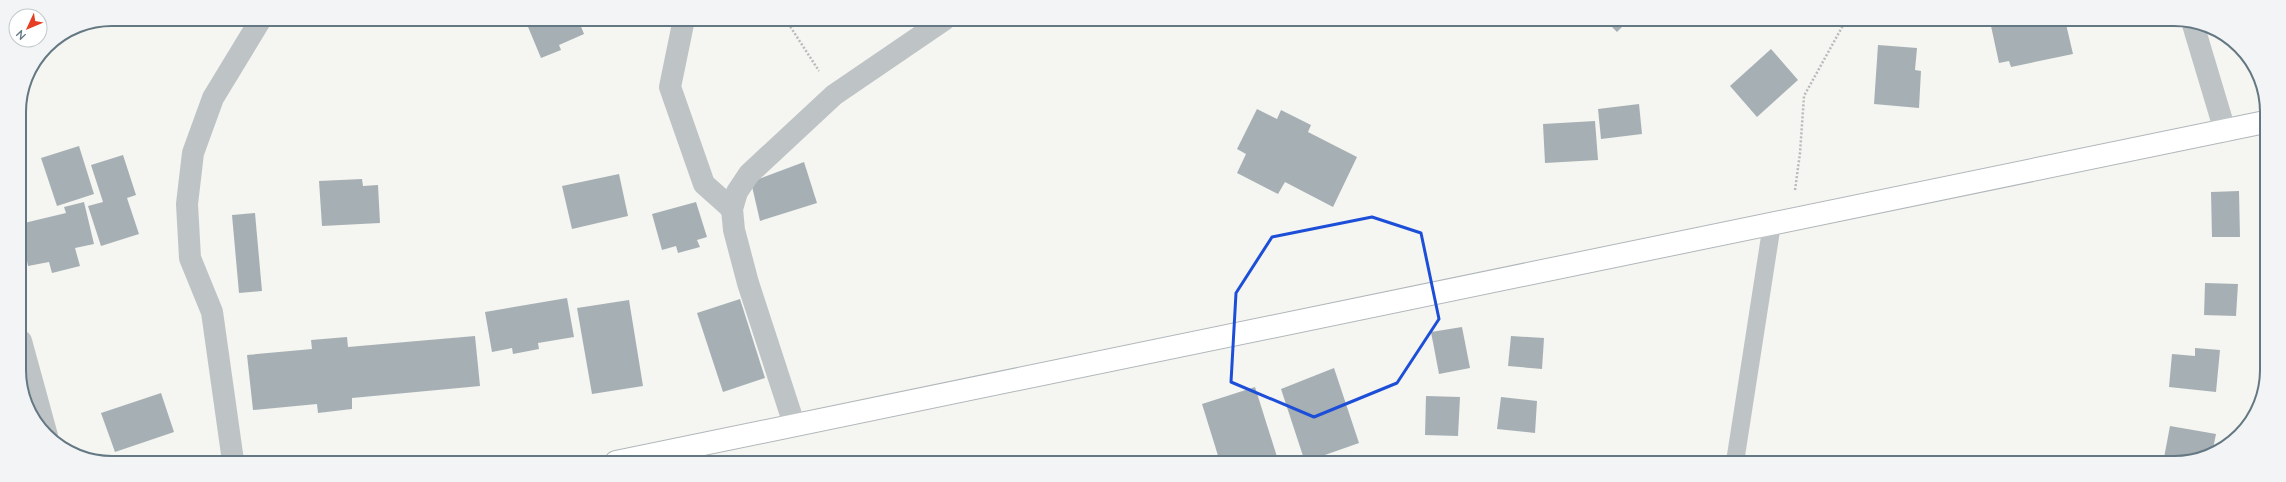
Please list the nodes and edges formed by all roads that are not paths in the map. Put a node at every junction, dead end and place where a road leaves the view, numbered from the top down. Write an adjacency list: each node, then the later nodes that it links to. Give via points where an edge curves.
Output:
1 (257, 26): 12 (street, via 213,98 193,153 187,204 190,258 212,312)
2 (683, 26): 7 (street, via 670,87 704,184)
3 (935, 26): 7 (street, via 834,96 749,174 737,192)
4 (2194, 29): 6 (street)
5 (2260, 123): 6 (street)
6 (2225, 131): 8 (street)
7 (732, 209): 11 (street, via 734,230 748,283)
8 (1781, 222): 11 (street); 14 (lane)
9 (26, 359): 10 (street)
10 (43, 420)
11 (794, 424): 13 (street)
12 (232, 456)
13 (644, 456)
14 (1736, 456)

